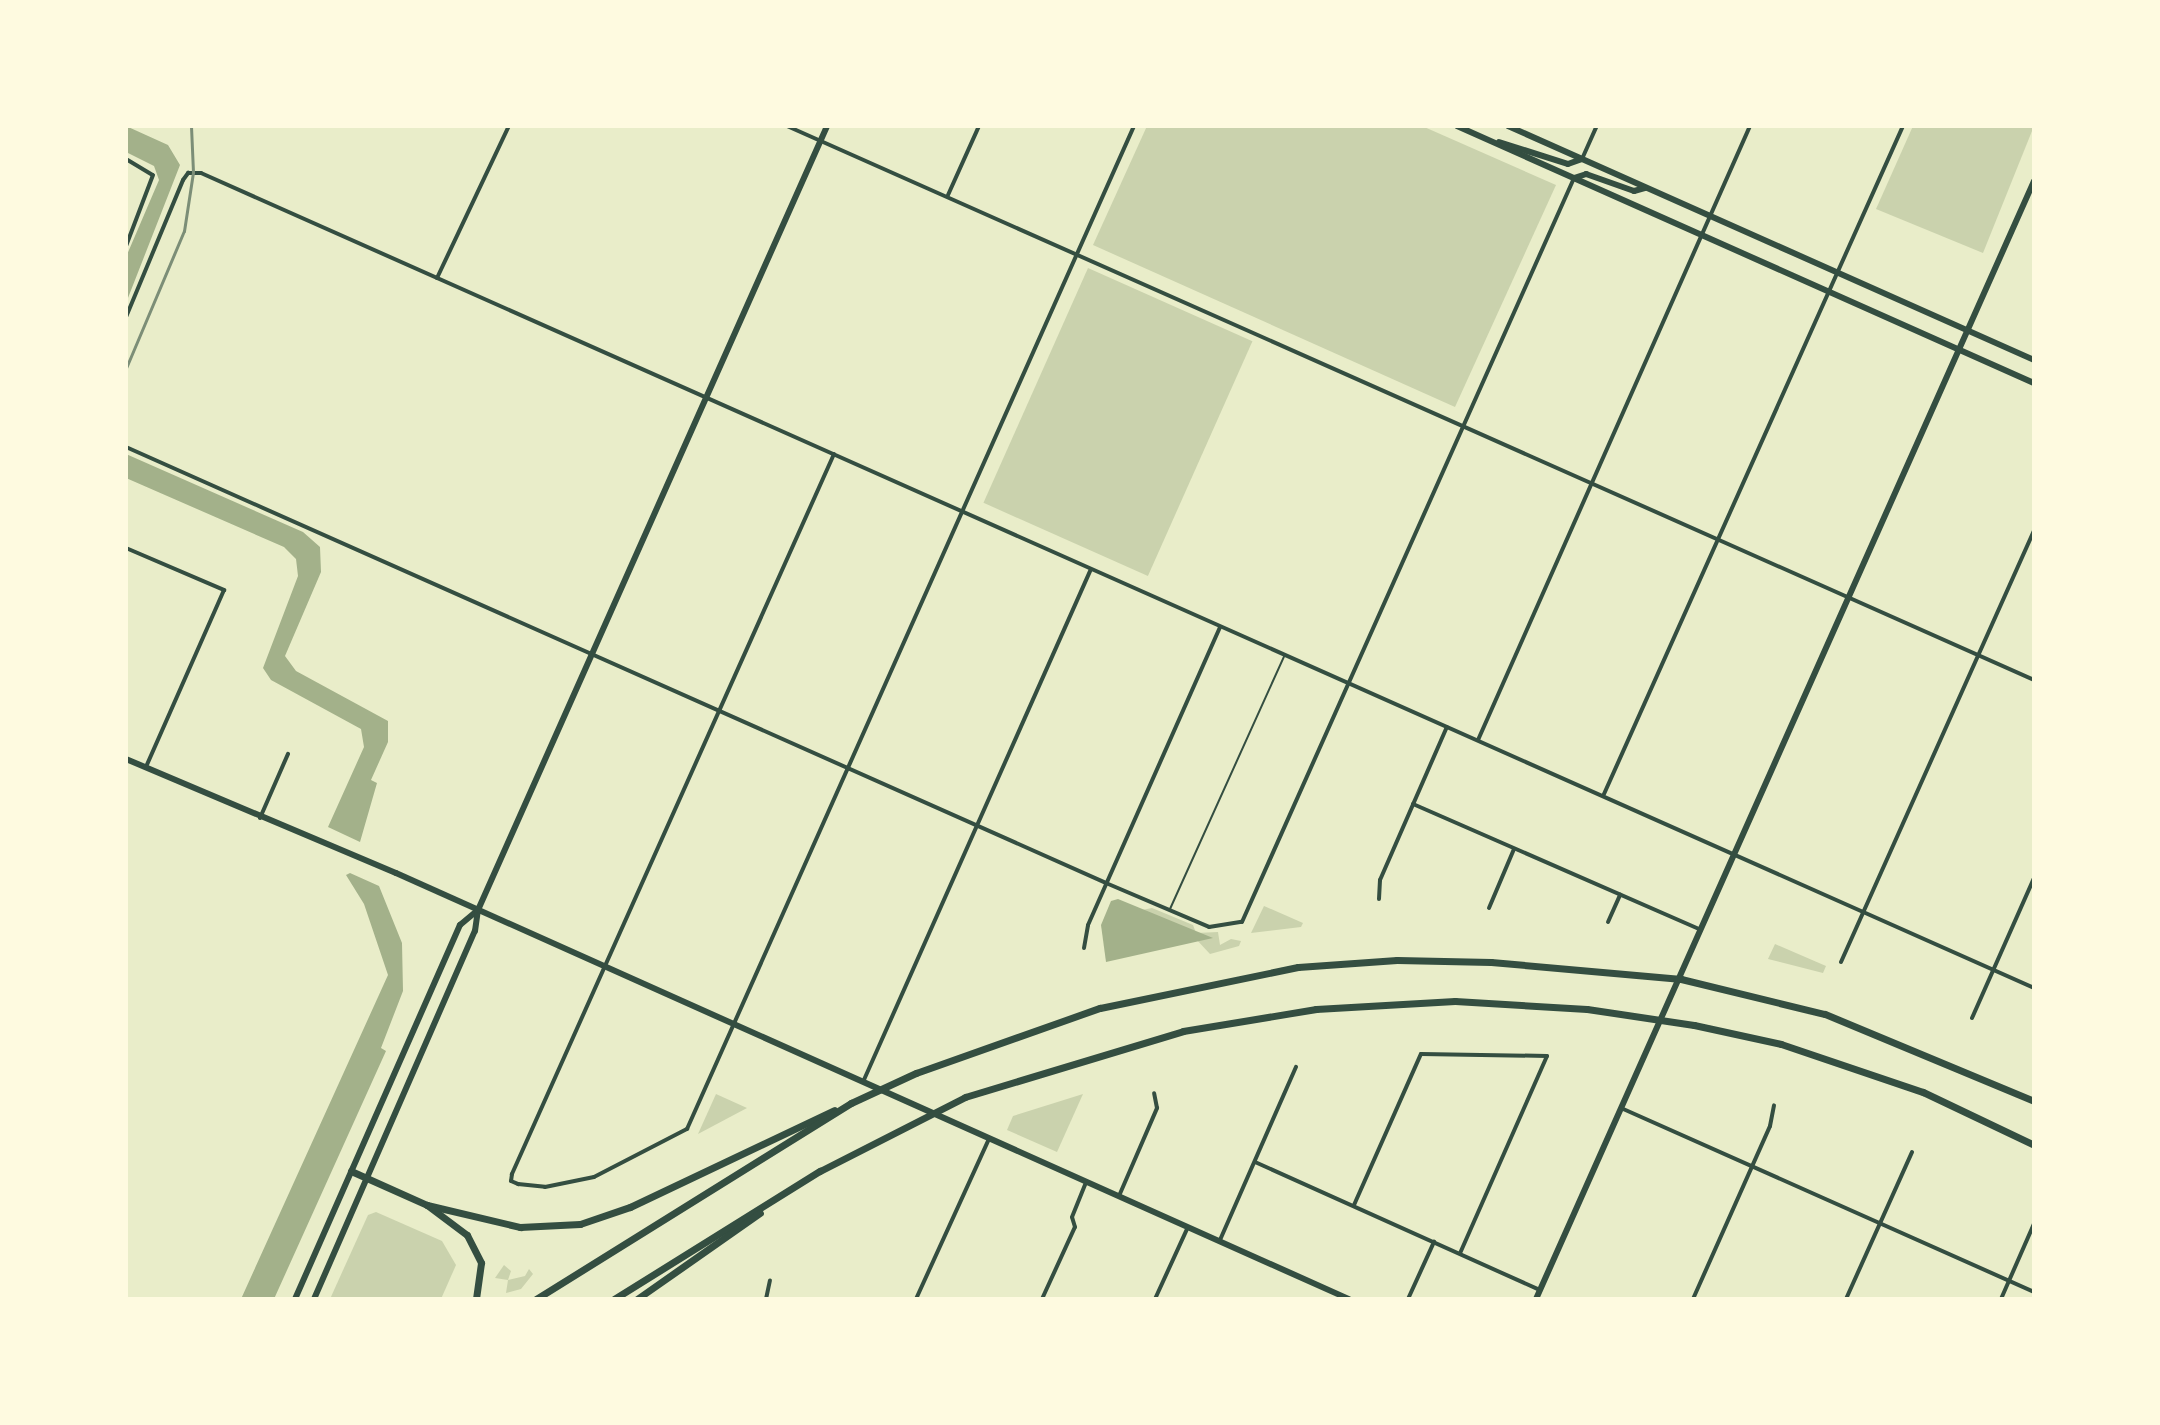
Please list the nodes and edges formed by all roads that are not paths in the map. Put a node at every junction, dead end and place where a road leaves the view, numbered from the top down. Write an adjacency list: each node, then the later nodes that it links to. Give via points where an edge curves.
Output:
1 (509, 126): 24 (street)
2 (787, 126): 12 (street)
3 (827, 126): 12 (main road)
4 (979, 126): 18 (street)
5 (1134, 126): 22 (street)
6 (1457, 126): 11 (main road)
7 (1508, 126): 14 (main road)
8 (1597, 126): 14 (street)
9 (1750, 126): 19 (street)
10 (1903, 126): 23 (street)
11 (1481, 137): 14 (main road, via 1568,164); 15 (main road)
12 (821, 141): 18 (street); 31 (main road)
13 (126, 159): 21 (street, via 153,175)
14 (1582, 159): 17 (main road)
15 (1574, 178): 17 (main road, via 1586,174 1634,191); 20 (main road); 32 (street)
16 (2034, 181): 27 (main road)
17 (1647, 187): 19 (main road)
18 (948, 195): 22 (street)
19 (1710, 216): 20 (street); 23 (main road)
20 (1702, 235): 25 (main road); 35 (street)
21 (126, 246)
22 (1078, 251): 32 (street); 36 (street)
23 (1839, 273): 25 (street); 27 (main road)
24 (437, 278): 26 (street, via 193,172 183,180); 31 (street)
25 (1831, 292): 28 (main road); 38 (street)
26 (126, 317)
27 (1968, 331): 28 (main road); 29 (main road)
28 (1959, 350): 30 (main road); 41 (main road)
29 (2034, 360)
30 (2034, 383)
31 (705, 397): 34 (street); 43 (main road)
32 (1462, 427): 35 (street); 47 (street)
33 (126, 447): 43 (street)
34 (834, 454): 36 (street); 48 (street)
35 (1591, 484): 38 (street); 50 (street)
36 (963, 511): 40 (street); 54 (street)
37 (2034, 530): 45 (street)
38 (1719, 539): 41 (street); 55 (street)
39 (126, 548): 53 (street, via 224,590)
40 (1091, 569): 42 (street); 58 (street)
41 (1849, 598): 45 (street); 60 (main road)
42 (1220, 627): 44 (street); 62 (street)
43 (592, 655): 48 (street); 66 (main road)
44 (1284, 655): 47 (street); 67 (lane)
45 (1978, 656): 46 (street); 68 (street)
46 (2034, 680)
47 (1349, 683): 49 (street); 67 (street, via 1242,922 1209,927)
48 (719, 712): 54 (street); 73 (street)
49 (1447, 727): 50 (street); 56 (street)
50 (1478, 740): 55 (street)
51 (288, 754): 57 (street)
52 (126, 759): 53 (main road)
53 (146, 767): 57 (main road)
54 (849, 770): 58 (street); 77 (street)
55 (1604, 794): 60 (street)
56 (1413, 804): 59 (street); 64 (street, via 1380,880)
57 (260, 818): 66 (main road)
58 (977, 826): 62 (street); 79 (street)
59 (1514, 849): 63 (street); 65 (street)
60 (1735, 854): 68 (street); 70 (main road)
61 (2034, 878): 74 (street)
62 (1106, 883): 67 (street); 71 (street)
63 (1620, 895): 69 (street); 70 (street)
64 (1379, 899)
65 (1489, 908)
66 (478, 910): 73 (main road); 90 (main road, via 460,925); 92 (main road, via 475,931)
67 (1170, 910)
68 (1863, 913): 72 (street); 74 (street)
69 (1608, 922)
70 (1701, 930): 84 (main road)
71 (1084, 948)
72 (1841, 962)
73 (604, 968): 77 (main road); 77 (street, via 511,1181 545,1187 574,1182 608,1171 687,1129)
74 (1993, 970): 75 (street); 76 (street)
75 (2034, 988)
76 (1972, 1018)
77 (734, 1025): 79 (main road)
78 (1296, 1067): 88 (street)
79 (863, 1082): 85 (main road)
80 (1154, 1093): 94 (street, via 1157,1108)
81 (2034, 1101): 82 (highway, via 1825,1014 1715,986 1643,973 1460,961 1298,967 1100,1008 916,1073)
82 (851, 1103): 95 (highway, via 792,1126 630,1207 580,1224 520,1227); 110 (highway)
83 (1774, 1105): 89 (street)
84 (1621, 1108): 89 (street); 105 (main road)
85 (989, 1139): 93 (main road); 114 (street)
86 (2034, 1145): 91 (highway, via 1923,1092 1781,1044 1627,1015 1455,1001 1316,1009 1170,1034 965,1097)
87 (1912, 1152): 97 (street)
88 (1255, 1162): 96 (street); 100 (street)
89 (1752, 1166): 97 (street); 120 (street)
90 (351, 1171): 92 (highway); 107 (main road)
91 (820, 1171): 111 (highway); 112 (highway)
92 (367, 1179): 95 (highway); 108 (main road)
93 (1086, 1182): 94 (main road); 115 (street, via 1072,1217 1075,1227)
94 (1119, 1196): 99 (main road)
95 (427, 1205): 109 (highway, via 474,1243 482,1273)
96 (1354, 1205): 101 (street); 102 (street, via 1421,1054 1547,1056)
97 (1880, 1223): 104 (street); 121 (street)
98 (2034, 1224): 104 (street)
99 (1188, 1227): 100 (main road); 116 (street)
100 (1220, 1240): 117 (main road)
101 (1434, 1242): 102 (street); 118 (street)
102 (1460, 1253): 105 (street)
103 (770, 1280): 113 (street)
104 (2009, 1281): 106 (street); 122 (street)
105 (1540, 1290): 119 (main road)
106 (2034, 1292)
107 (295, 1299)
108 (314, 1299)
109 (476, 1299)
110 (536, 1299)
111 (614, 1299)
112 (637, 1299)
113 (766, 1299)
114 (916, 1299)
115 (1042, 1299)
116 (1155, 1299)
117 (1349, 1299)
118 (1408, 1299)
119 (1536, 1299)
120 (1693, 1299)
121 (1846, 1299)
122 (2001, 1299)

